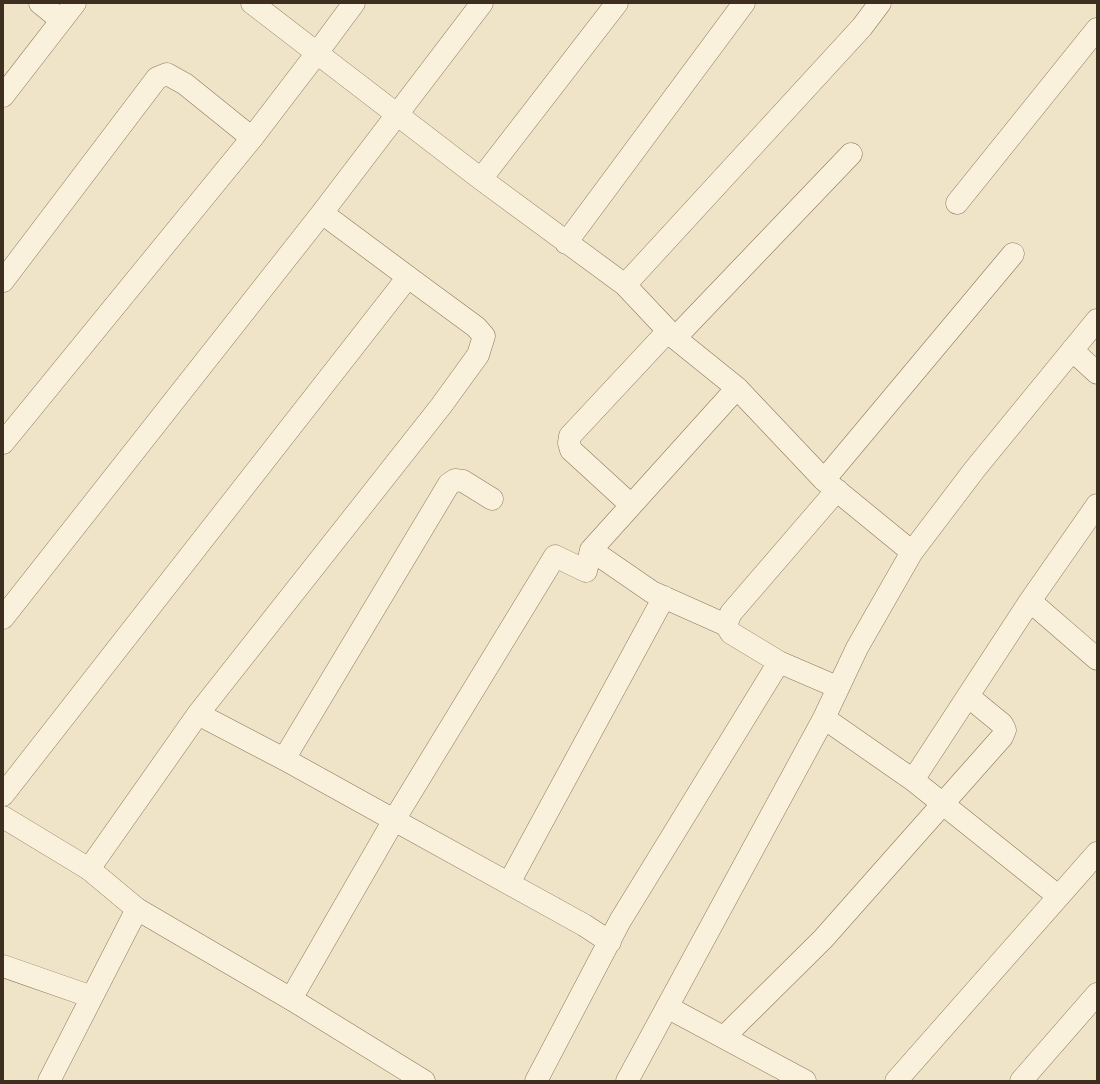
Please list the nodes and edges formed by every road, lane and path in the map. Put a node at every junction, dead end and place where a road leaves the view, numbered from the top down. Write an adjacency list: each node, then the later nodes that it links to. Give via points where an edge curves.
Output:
1 (40, 3): 9 (street)
2 (75, 3): 9 (street)
3 (252, 3): 11 (street)
4 (354, 3): 11 (street)
5 (482, 3): 13 (street)
6 (617, 3): 16 (street)
7 (744, 3): 19 (street)
8 (880, 3): 23 (street, via 862,26)
9 (62, 20): 12 (street)
10 (1097, 29): 17 (street)
11 (317, 53): 13 (street); 14 (street)
12 (3, 96)
13 (397, 115): 16 (street); 18 (street)
14 (252, 138): 22 (street, via 185,84 167,74 157,78); 29 (street)
15 (851, 154): 25 (street)
16 (481, 179): 19 (street)
17 (958, 203)
18 (322, 213): 21 (street); 38 (street)
19 (566, 243): 23 (street)
20 (1013, 254): 30 (street)
21 (408, 277): 44 (street, via 476,327 484,336 478,355 441,406); 48 (street)
22 (3, 281)
23 (625, 286): 25 (street)
24 (1097, 320): 26 (street)
25 (672, 334): 28 (street); 32 (street, via 570,436 571,450)
26 (1072, 350): 27 (street); 35 (street, via 975,469)
27 (1097, 373)
28 (737, 388): 30 (street); 32 (street)
29 (3, 443)
30 (830, 485): 35 (street); 39 (street, via 730,613)
31 (492, 499): 46 (street, via 464,481 455,480 449,484)
32 (631, 505): 34 (street)
33 (1096, 510): 37 (street)
34 (591, 550): 36 (street, via 652,592); 51 (street, via 586,570 555,556)
35 (912, 552): 42 (street)
36 (664, 597): 39 (street); 54 (street)
37 (1030, 601): 40 (street); 43 (street)
38 (3, 618)
39 (726, 625): 41 (street, via 731,633)
40 (1097, 659)
41 (778, 662): 42 (street); 57 (street, via 624,914)
42 (837, 687): 45 (street)
43 (969, 697): 47 (street); 49 (street, via 1002,724 1005,730 1002,737)
44 (198, 714): 46 (street); 53 (street)
45 (824, 718): 47 (street); 62 (street)
46 (284, 759): 51 (street)
47 (913, 780): 49 (street)
48 (3, 795)
49 (944, 804): 55 (street); 63 (street, via 823,939)
50 (3, 817): 53 (street)
51 (394, 820): 54 (street); 61 (street)
52 (1094, 862): 55 (street)
53 (89, 869): 56 (street)
54 (509, 883): 57 (street)
55 (1058, 896): 69 (street)
56 (137, 909): 60 (street); 61 (street)
57 (610, 942): 66 (street)
58 (3, 966): 60 (street)
59 (1097, 995): 70 (street)
60 (92, 997): 64 (street)
61 (291, 999): 65 (street)
62 (667, 1007): 63 (street); 67 (street)
63 (724, 1037): 68 (street)
64 (49, 1081)
65 (424, 1081)
66 (536, 1081)
67 (627, 1081)
68 (805, 1081)
69 (896, 1081)
70 (1021, 1081)

